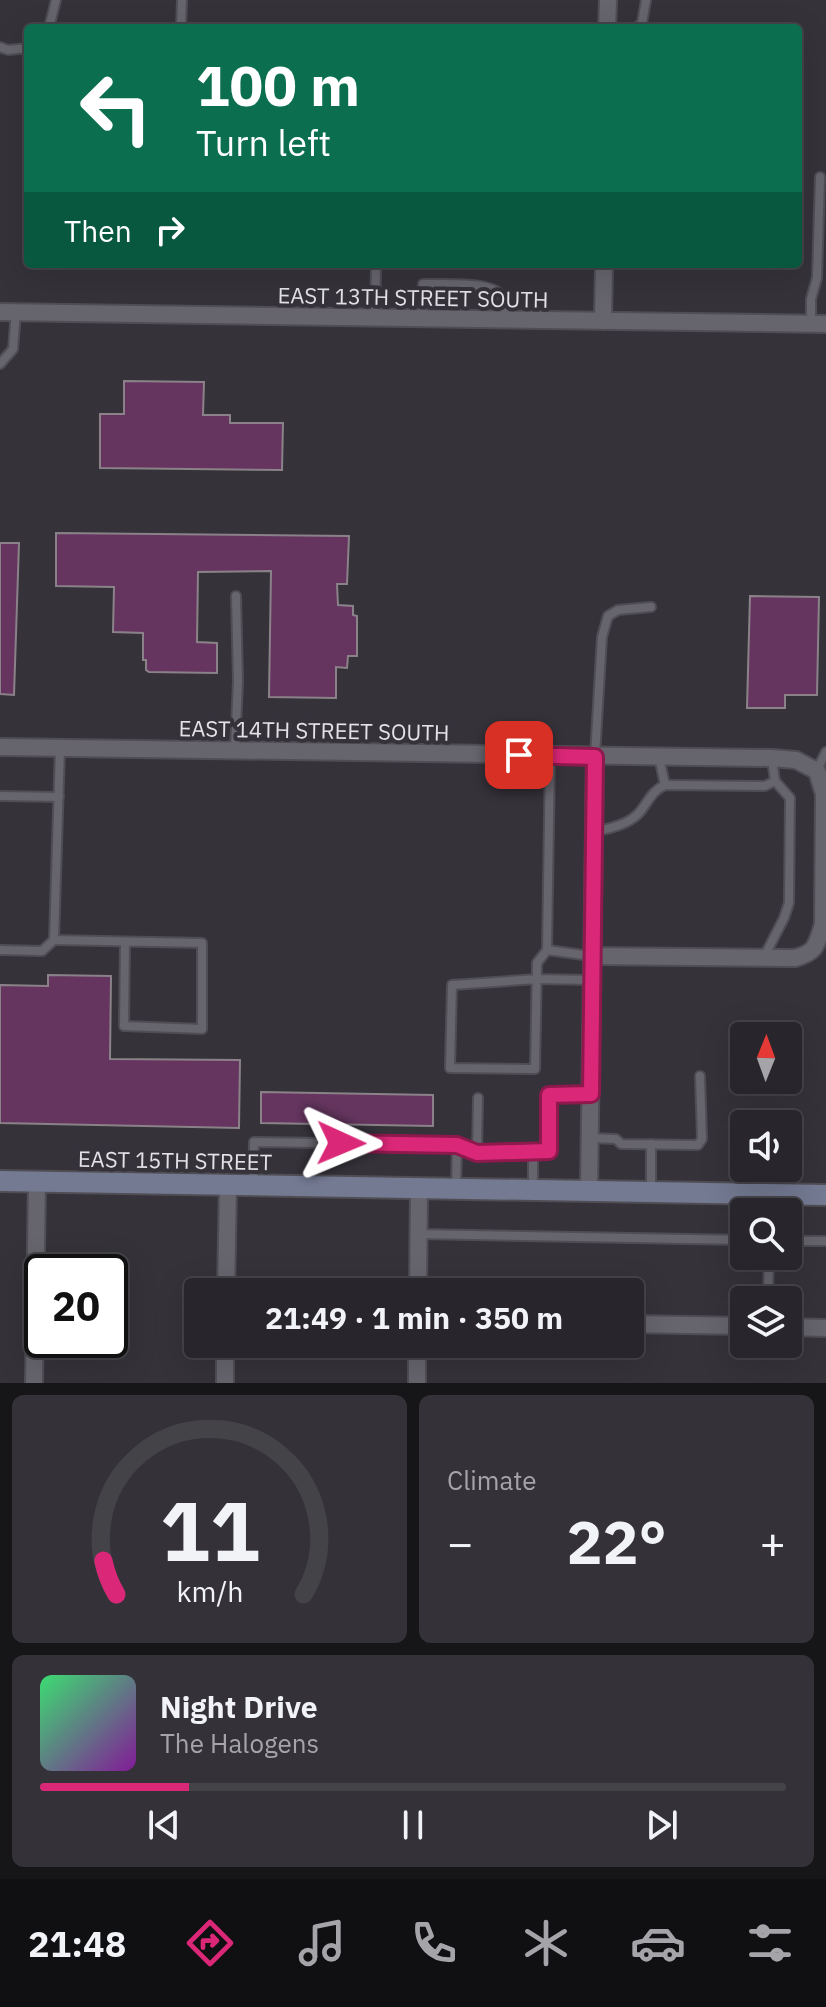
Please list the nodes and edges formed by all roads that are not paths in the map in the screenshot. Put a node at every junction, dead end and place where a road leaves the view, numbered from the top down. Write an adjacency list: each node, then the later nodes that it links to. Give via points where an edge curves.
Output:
1 (56, 0): 5 (lane)
2 (182, 0): 6 (lane)
3 (608, 0): 7 (street)
4 (646, 0): 8 (lane)
5 (50, 24)
6 (181, 24)
7 (607, 24)
8 (641, 24)
9 (0, 47): 10 (lane)
10 (24, 48)
11 (820, 177): 19 (lane, via 817,278 811,299)
12 (376, 268): 15 (lane)
13 (604, 268): 18 (street)
14 (8, 312): 15 (street, EAST 13TH STREET SOUTH); 20 (lane, via 13,349)
15 (375, 319): 16 (street, EAST 13TH STREET SOUTH)
16 (422, 320): 17 (street, EAST 13TH STREET SOUTH); 17 (lane, via 423,284 488,286 504,299)
17 (504, 320): 18 (street, EAST 13TH STREET SOUTH)
18 (603, 321): 19 (street, EAST 13TH STREET SOUTH)
19 (819, 324)
20 (0, 364)
21 (236, 596): 25 (lane)
22 (651, 607): 28 (lane, via 608,616 602,637)
23 (0, 747): 24 (street, EAST 14TH STREET SOUTH)
24 (60, 748): 25 (street, EAST 14TH STREET SOUTH); 36 (lane)
25 (235, 751): 27 (street, EAST 14TH STREET SOUTH)
26 (826, 752): 31 (lane)
27 (550, 756): 28 (street, EAST 14TH STREET SOUTH); 43 (lane)
28 (595, 757): 29 (street, EAST 14TH STREET SOUTH); 38 (street)
29 (659, 757): 30 (street, EAST 14TH STREET SOUTH); 33 (lane)
30 (772, 758): 31 (street, EAST 14TH STREET SOUTH, via 796,760); 32 (lane)
31 (817, 771): 34 (street)
32 (775, 781): 33 (lane, via 765,786); 45 (lane, via 790,798 789,903)
33 (665, 785): 38 (lane, via 636,816)
34 (825, 794): 37 (street)
35 (0, 796): 36 (lane)
36 (59, 797): 40 (lane)
37 (825, 824): 39 (street)
38 (593, 832): 44 (street)
39 (825, 845): 45 (street, via 823,925 816,946 795,958)
40 (54, 940): 41 (lane); 42 (lane, via 42,951)
41 (125, 942): 41 (lane, via 202,943 202,1029 124,1026)
42 (0, 950)
43 (547, 950): 44 (lane); 46 (lane, via 537,963)
44 (591, 956): 45 (street); 47 (street)
45 (764, 957)
46 (537, 979): 46 (lane, via 452,985 450,1068 535,1069); 47 (lane)
47 (591, 980): 49 (street)
48 (700, 1076): 52 (lane, via 698,1145)
49 (591, 1094): 51 (street); 55 (lane, via 549,1095 549,1151)
50 (478, 1098): 54 (lane)
51 (590, 1138): 52 (lane); 63 (street)
52 (651, 1144): 64 (lane)
53 (457, 1145): 54 (lane); 59 (lane, via 254,1142); 61 (lane)
54 (477, 1153): 55 (lane)
55 (533, 1153): 62 (lane)
56 (0, 1181): 57 (main road, EAST 15TH STREET)
57 (37, 1181): 58 (main road, EAST 15TH STREET); 78 (street)
58 (228, 1185): 59 (main road, EAST 15TH STREET); 70 (street)
59 (253, 1185): 60 (main road, EAST 15TH STREET)
60 (419, 1188): 61 (main road, EAST 15TH STREET); 66 (street)
61 (456, 1189): 62 (main road, EAST 15TH STREET)
62 (533, 1189): 63 (main road, EAST 15TH STREET)
63 (589, 1190): 64 (main road, EAST 15TH STREET)
64 (651, 1191): 65 (main road, EAST 15TH STREET)
65 (826, 1195)
66 (418, 1234): 67 (lane); 71 (street)
67 (730, 1240)
68 (802, 1241): 69 (lane)
69 (826, 1241)
70 (226, 1278)
71 (418, 1278)
72 (644, 1324): 73 (street)
73 (730, 1326)
74 (802, 1327): 75 (street)
75 (826, 1328)
76 (225, 1358): 79 (street)
77 (417, 1358): 80 (street)
78 (34, 1383)
79 (225, 1383)
80 (417, 1383)

